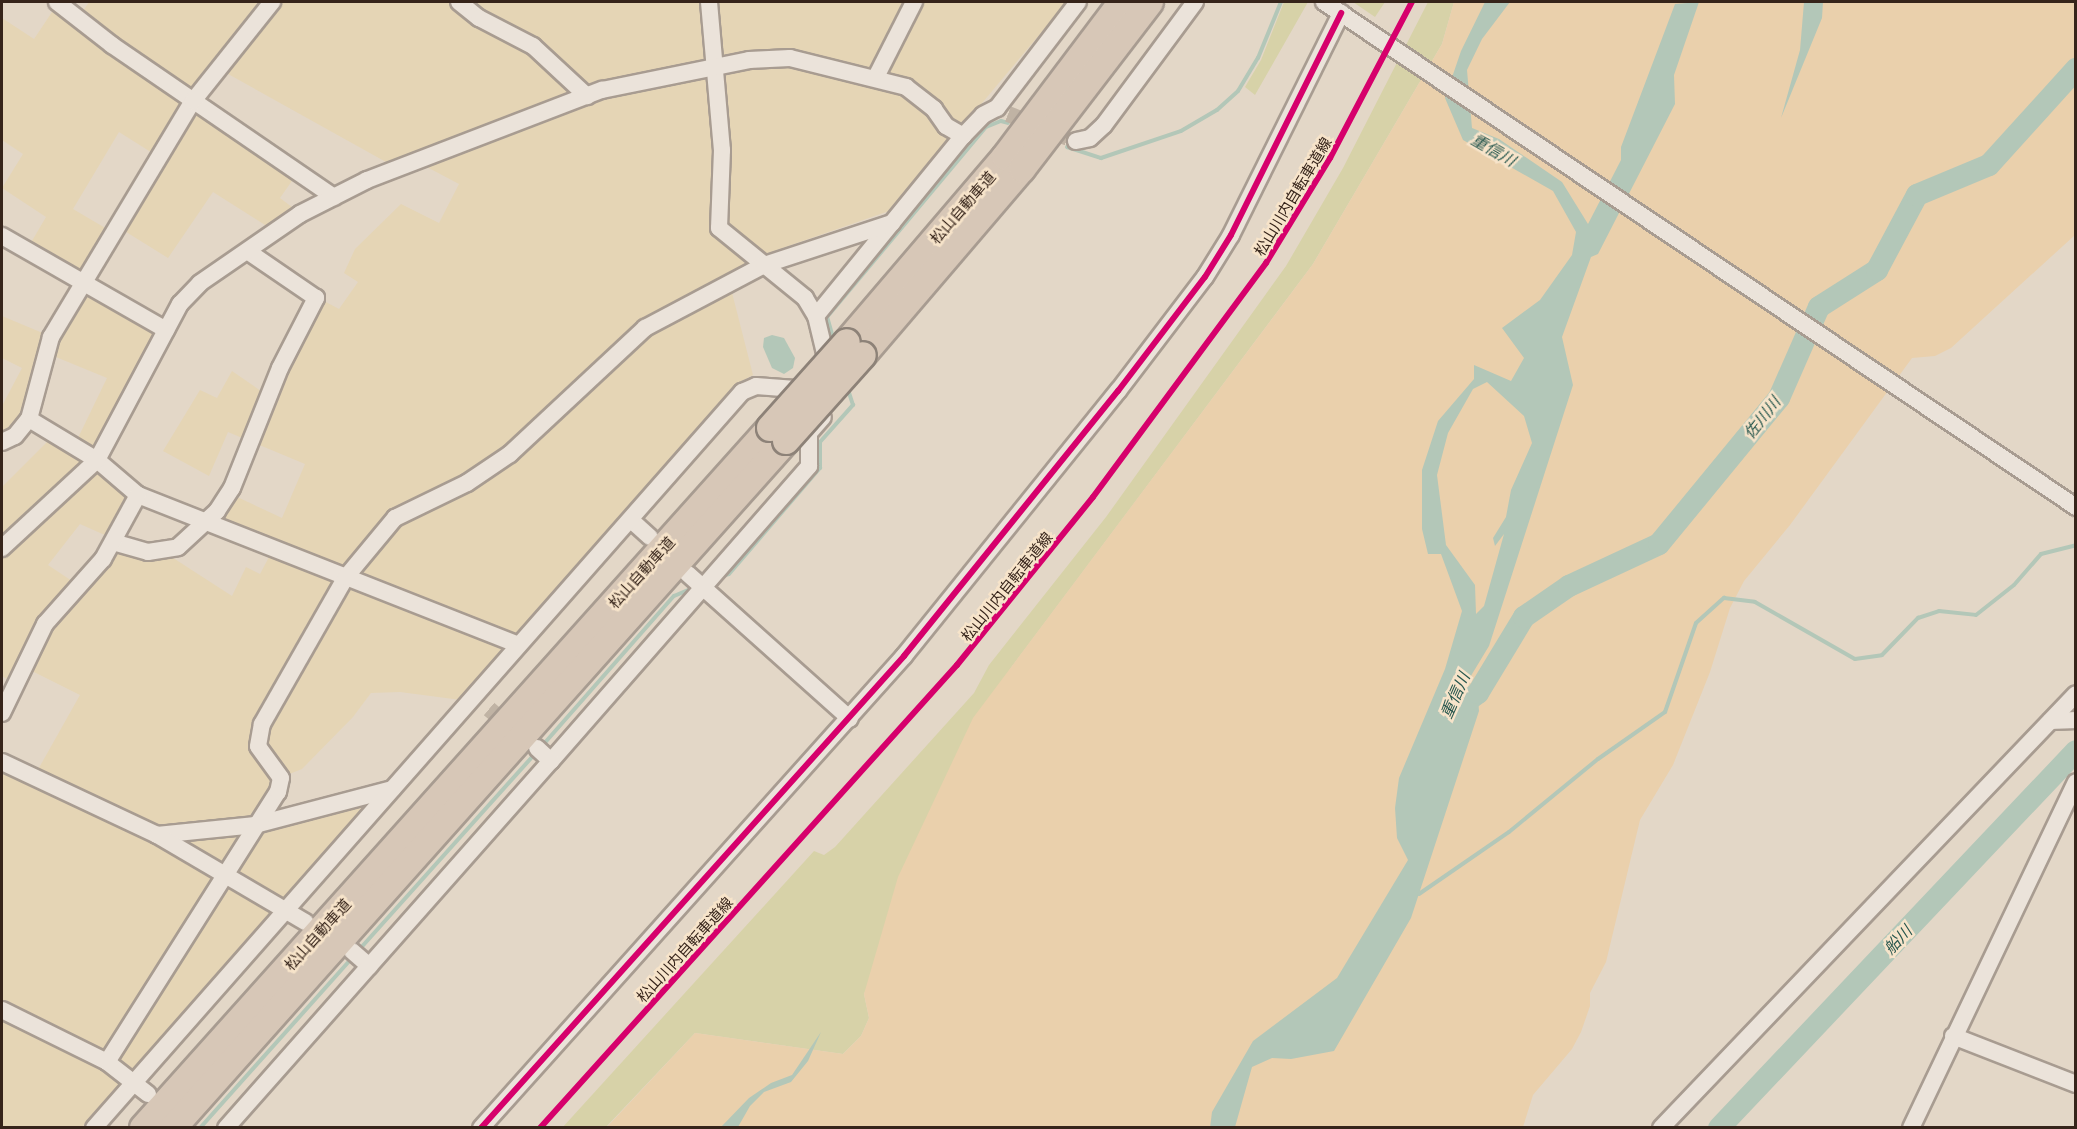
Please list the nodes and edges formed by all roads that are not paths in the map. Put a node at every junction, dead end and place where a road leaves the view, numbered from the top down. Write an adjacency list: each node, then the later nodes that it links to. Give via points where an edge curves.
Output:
1 (57, 2): 15 (street)
2 (272, 2): 15 (street)
3 (459, 2): 14 (street, via 479,18 533,46)
4 (709, 2): 12 (street)
5 (914, 2): 13 (street)
6 (1078, 2): 16 (street, via 1002,111 983,115)
7 (1122, 2): 26 (highway, 松山自動車道)
8 (1150, 2): 26 (highway, 松山自動車道, via 1022,169)
9 (1195, 2): 17 (street, via 1104,125 1090,138)
10 (1324, 2): 11 (street)
11 (1341, 13): 33 (street); 47 (street, via 1286,129 1205,278 1008,528)
12 (713, 66): 13 (street, via 790,58); 14 (street); 22 (street, via 722,150 719,228)
13 (876, 77): 16 (street, via 906,87 934,109 946,126)
14 (587, 96): 18 (street, via 367,180)
15 (192, 101): 18 (street); 23 (street)
16 (963, 136): 19 (street)
17 (1076, 141)
18 (334, 197): 21 (street)
19 (892, 223): 22 (street); 24 (street)
20 (2, 236): 23 (street)
21 (247, 250): 25 (street, via 200,283 180,304); 35 (street, via 316,298 280,368 232,488)
22 (765, 265): 24 (street, via 805,298); 40 (street, via 645,328 510,454 467,483 395,518)
23 (82, 284): 25 (street); 28 (street, via 51,337)
24 (816, 316): 27 (street)
25 (166, 330): 31 (street)
26 (855, 348): 29 (highway, 松山自動車道, bridge)
27 (832, 380): 34 (street, via 808,391 756,386 742,392); 41 (street, via 837,400 809,433 809,466)
28 (29, 419): 30 (street, via 15,436); 31 (street)
29 (778, 435): 69 (highway, 松山自動車道); 70 (highway, 松山自動車道)
30 (2, 442)
31 (97, 460): 32 (street); 38 (street)
32 (138, 495): 35 (street); 37 (street)
33 (2076, 507)
34 (631, 520): 36 (street); 42 (street)
35 (207, 522): 37 (street, via 191,538 166,551 130,549); 40 (street)
36 (650, 537)
37 (113, 542): 46 (street, via 45,624)
38 (2, 548)
39 (688, 574): 41 (street)
40 (346, 577): 42 (street); 55 (street, via 262,724 258,746 281,778 278,792)
41 (703, 589): 47 (street); 51 (street)
42 (519, 645): 44 (street)
43 (2076, 694): 49 (street)
44 (475, 698): 45 (street); 54 (street)
45 (489, 709)
46 (2, 713)
47 (850, 719): 72 (street)
48 (2076, 720): 49 (street)
49 (2051, 721): 73 (street)
50 (537, 748): 51 (street)
51 (550, 761): 61 (street)
52 (2, 762): 56 (street)
53 (2076, 782): 63 (street)
54 (392, 789): 55 (street); 58 (street)
55 (255, 825): 56 (street); 57 (street)
56 (157, 835): 57 (street)
57 (224, 875): 58 (street); 64 (street)
58 (285, 911): 59 (street); 65 (street)
59 (305, 922)
60 (352, 951): 61 (street)
61 (369, 966): 71 (street)
62 (2, 1010): 64 (street)
63 (1953, 1036): 66 (street); 74 (street)
64 (107, 1062): 65 (street)
65 (134, 1082): 67 (street); 68 (street)
66 (2076, 1084)
67 (148, 1094)
68 (94, 1128)
69 (143, 1128)
70 (172, 1128)
71 (226, 1128)
72 (481, 1128)
73 (1661, 1128)
74 (1911, 1128)

